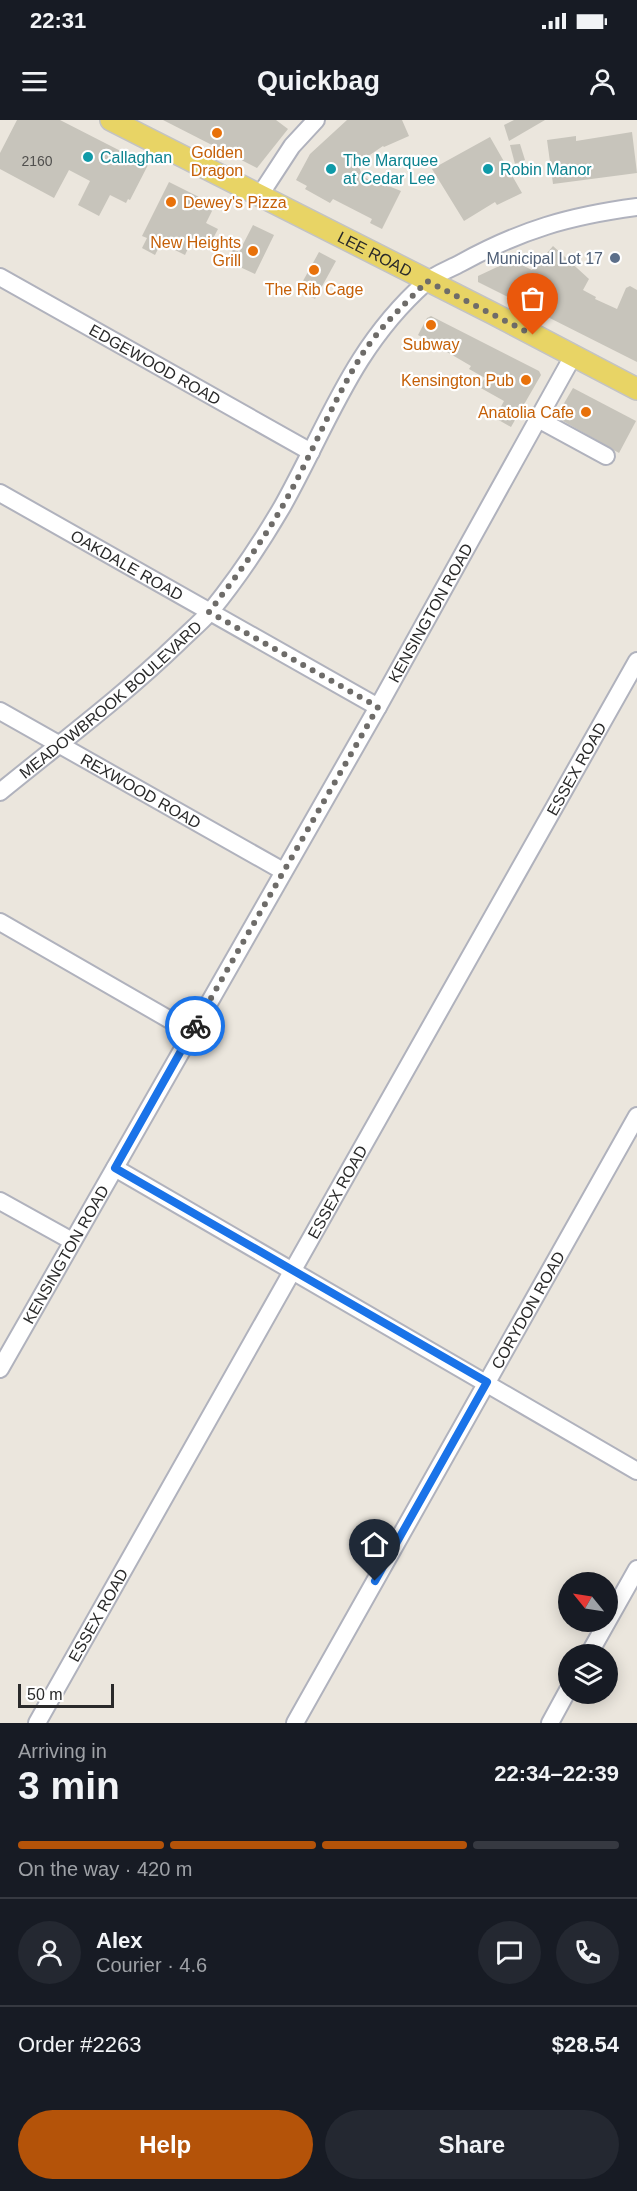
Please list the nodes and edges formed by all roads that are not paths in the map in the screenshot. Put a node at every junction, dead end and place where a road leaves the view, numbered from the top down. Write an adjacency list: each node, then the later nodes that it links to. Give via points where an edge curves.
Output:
1 (111, 120): 3 (main road, LEE ROAD)
2 (316, 120): 3 (street, via 292,146)
3 (260, 195): 6 (main road, LEE ROAD)
4 (637, 207): 6 (street, MEADOWBROOK BOULEVARD, via 579,216 529,230)
5 (0, 277): 10 (street, EDGEWOOD ROAD)
6 (427, 281): 7 (main road, LEE ROAD); 10 (street, MEADOWBROOK BOULEVARD, via 364,352)
7 (573, 356): 8 (main road, LEE ROAD); 9 (street, KENSINGTON ROAD)
8 (637, 389)
9 (538, 419): 11 (street); 15 (street, KENSINGTON ROAD)
10 (311, 452): 13 (street, MEADOWBROOK BOULEVARD, via 251,556)
11 (606, 456)
12 (0, 493): 13 (street, OAKDALE ROAD)
13 (209, 612): 15 (street, OAKDALE ROAD); 17 (street, MEADOWBROOK BOULEVARD, via 121,695)
14 (637, 661): 26 (street, ESSEX ROAD)
15 (378, 707): 19 (street, KENSINGTON ROAD)
16 (0, 711): 17 (street, REXWOOD ROAD)
17 (58, 744): 18 (street, MEADOWBROOK BOULEVARD); 19 (street, REXWOOD ROAD)
18 (0, 792)
19 (283, 871): 21 (street, KENSINGTON ROAD)
20 (0, 922): 21 (street)
21 (191, 1032): 23 (street, KENSINGTON ROAD)
22 (637, 1116): 28 (street, CORYDON ROAD)
23 (115, 1168): 25 (street, KENSINGTON ROAD); 26 (street)
24 (0, 1201): 25 (street)
25 (72, 1241): 27 (street, KENSINGTON ROAD)
26 (292, 1270): 28 (street); 33 (street, ESSEX ROAD)
27 (0, 1369)
28 (487, 1382): 29 (street); 34 (street, CORYDON ROAD)
29 (637, 1471)
30 (637, 1569): 31 (street)
31 (595, 1644)
32 (560, 1704): 35 (street)
33 (37, 1723)
34 (295, 1723)
35 (550, 1723)

